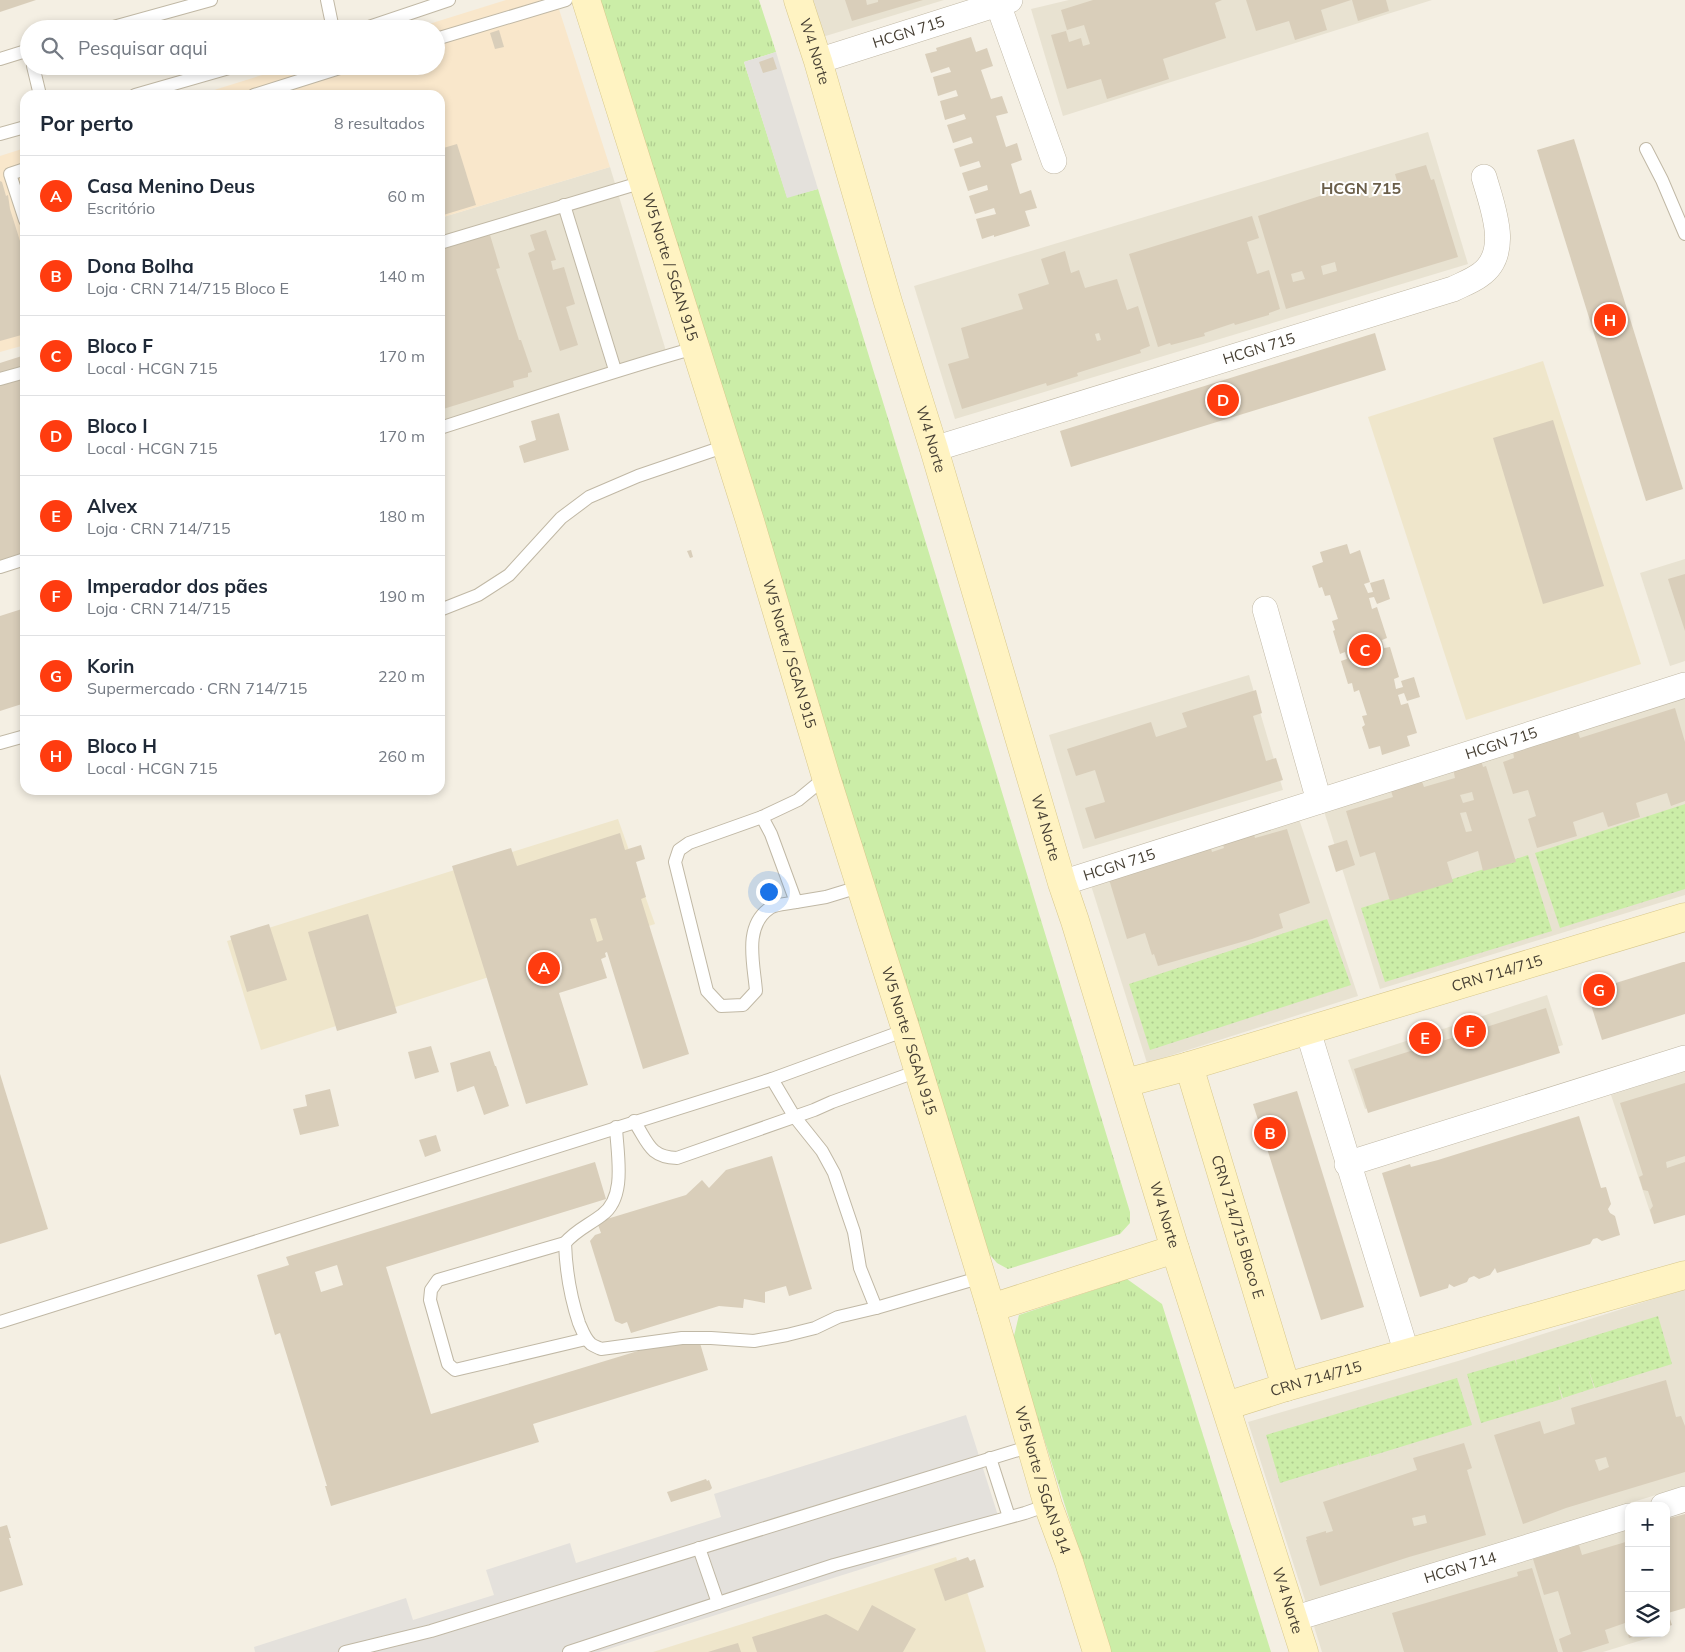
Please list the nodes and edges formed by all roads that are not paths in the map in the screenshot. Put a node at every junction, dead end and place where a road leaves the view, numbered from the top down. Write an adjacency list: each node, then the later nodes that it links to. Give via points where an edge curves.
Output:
1 (211, 0): 8 (lane)
2 (327, 0): 10 (lane)
3 (450, 0): 11 (lane)
4 (566, 0): 12 (lane)
5 (586, 0): 29 (main road, W5 Norte / SGAN 915)
6 (798, 0): 15 (main road, W4 Norte)
7 (1004, 2): 15 (street, HCGN 715); 25 (street, HCGN 715)
8 (179, 4): 9 (lane)
9 (132, 20)
10 (331, 20)
11 (390, 20)
12 (445, 36)
13 (20, 53): 14 (lane)
14 (0, 59)
15 (818, 61): 40 (main road, W4 Norte)
16 (34, 75): 19 (lane)
17 (204, 75): 20 (lane)
18 (317, 75): 21 (lane)
19 (39, 90)
20 (152, 90)
21 (270, 90)
22 (20, 128): 23 (lane)
23 (0, 134)
24 (1646, 149): 32 (lane)
25 (1054, 161)
26 (20, 170): 27 (lane)
27 (5, 175): 31 (lane)
28 (1484, 177): 40 (street, HCGN 715, via 1498,240 1496,253 1481,275 1452,289)
29 (643, 182): 30 (lane); 34 (main road, W5 Norte / SGAN 915)
30 (564, 204): 33 (lane); 35 (lane)
31 (20, 209)
32 (1685, 234)
33 (445, 242)
34 (694, 348): 35 (lane); 39 (main road, W5 Norte / SGAN 915)
35 (615, 370): 38 (lane)
36 (20, 373): 37 (lane)
37 (0, 379)
38 (445, 426)
39 (726, 446): 43 (lane, via 638,476 589,497 560,518 509,575 478,595); 48 (main road, W5 Norte / SGAN 915)
40 (934, 449): 51 (main road, W4 Norte)
41 (20, 561): 42 (lane)
42 (0, 567)
43 (445, 608)
44 (1265, 609): 49 (street)
45 (1685, 685): 49 (street, HCGN 715)
46 (20, 737): 47 (lane)
47 (0, 743)
48 (826, 777): 50 (lane, via 798,800); 52 (main road, W5 Norte / SGAN 915)
49 (1319, 801): 51 (street, HCGN 715)
50 (762, 817): 53 (lane); 53 (lane, via 689,843 679,850 675,862 707,992 721,1006 743,1005 756,992 752,939 757,921 771,907)
51 (1062, 883): 61 (main road, W4 Norte)
52 (862, 886): 53 (lane); 55 (main road, W5 Norte / SGAN 915)
53 (796, 902)
54 (1685, 917): 56 (main road, CRN 714/715)
55 (906, 1030): 59 (main road, W5 Norte / SGAN 915); 60 (lane)
56 (1308, 1031): 58 (main road, CRN 714/715); 65 (street)
57 (1685, 1058): 65 (street)
58 (1189, 1066): 61 (main road, CRN 714/715); 75 (main road, CRN 714/715 Bloco E)
59 (918, 1072): 62 (lane); 69 (main road, W5 Norte / SGAN 915)
60 (772, 1079): 62 (lane); 63 (lane)
61 (1125, 1083): 67 (main road, W4 Norte)
62 (794, 1116): 63 (lane, via 677,1158 654,1153); 70 (lane, via 822,1151 834,1173 854,1232 860,1268)
63 (634, 1121): 64 (lane)
64 (616, 1127): 66 (lane, via 618,1185 614,1198 603,1214 574,1233); 72 (lane)
65 (1347, 1164): 74 (street)
66 (566, 1243): 73 (lane, via 571,1300); 73 (lane, via 438,1280 431,1290 430,1300 448,1364 455,1370)
67 (1175, 1249): 71 (main road); 76 (main road, W4 Norte)
68 (1685, 1276): 74 (main road, CRN 714/715)
69 (982, 1277): 70 (lane); 71 (main road, W5 Norte / SGAN 915)
70 (876, 1308): 73 (lane, via 838,1317 815,1328 754,1342 682,1338 601,1349)
71 (991, 1308): 77 (main road, W5 Norte / SGAN 914)
72 (0, 1322)
73 (586, 1339)
74 (1407, 1354): 75 (main road, CRN 714/715)
75 (1286, 1388): 76 (main road, CRN 714/715)
76 (1226, 1406): 86 (main road, W4 Norte)
77 (1031, 1446): 78 (lane); 80 (main road, W5 Norte / SGAN 914)
78 (990, 1458): 82 (lane); 84 (lane)
79 (1685, 1499): 81 (street)
80 (1048, 1504): 82 (lane); 89 (main road, W5 Norte / SGAN 914)
81 (1670, 1504)
82 (1009, 1517): 85 (lane, via 834,1566)
83 (1625, 1517): 86 (street, HCGN 714)
84 (699, 1548): 85 (lane); 87 (lane, via 431,1632)
85 (718, 1603): 88 (lane)
86 (1293, 1619): 90 (main road, W4 Norte)
87 (345, 1652)
88 (569, 1652)
89 (1097, 1652)
90 (1304, 1652)

